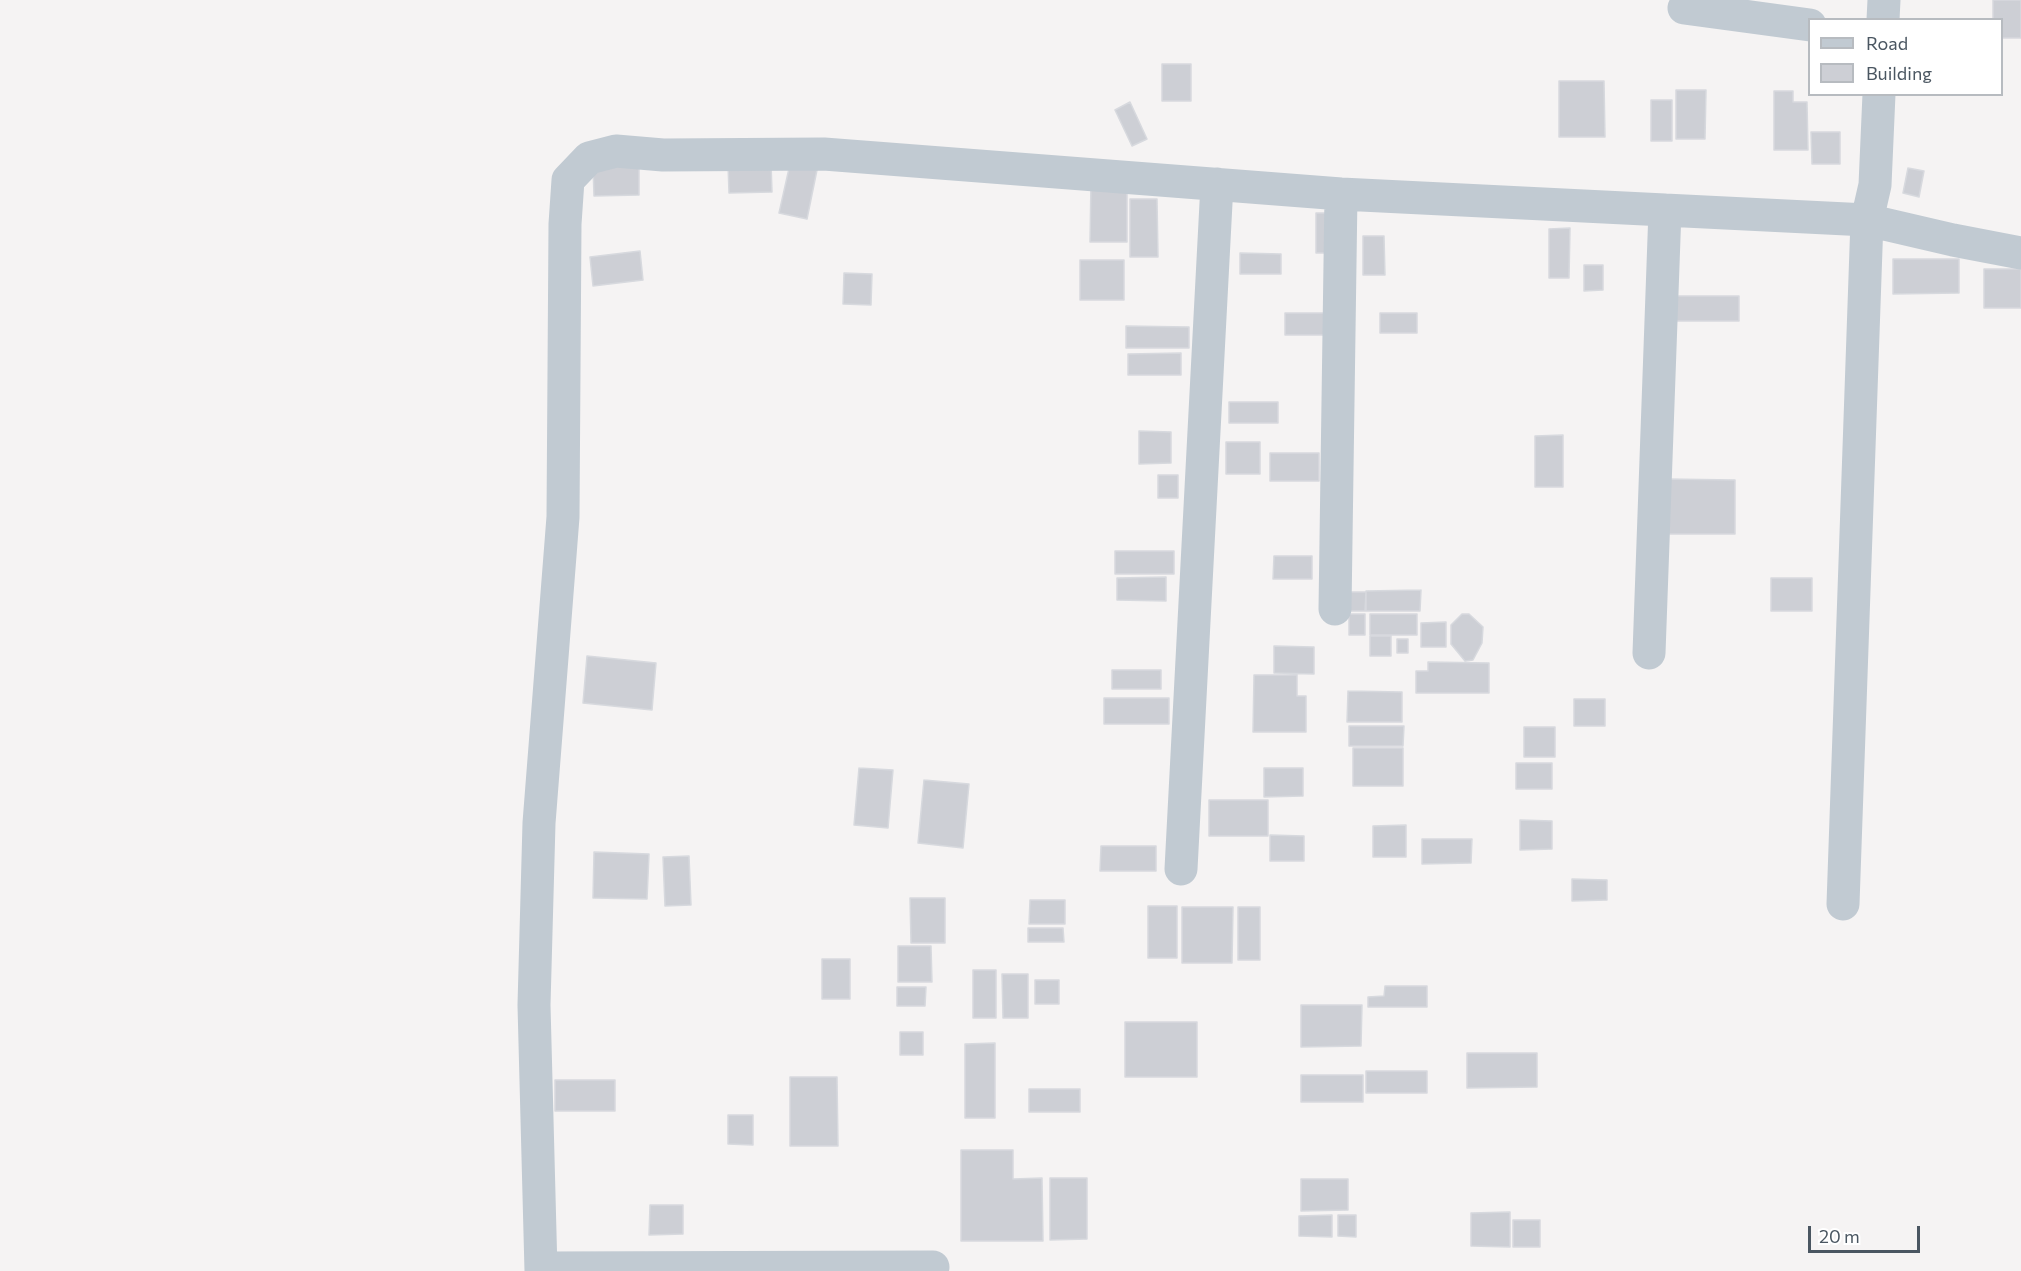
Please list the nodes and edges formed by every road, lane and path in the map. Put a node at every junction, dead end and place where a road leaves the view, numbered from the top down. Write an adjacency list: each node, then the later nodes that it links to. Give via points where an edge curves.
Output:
1 (1884, 0): 3 (street)
2 (1684, 8): 4 (street)
3 (1883, 18)
4 (1808, 25)
5 (1879, 96): 8 (street)
6 (1217, 184): 7 (street); 13 (street); 16 (street, via 824,154 663,156 616,151 589,158 568,180 563,517 539,823 534,1005)
7 (1341, 194): 9 (street); 11 (street)
8 (1870, 206): 9 (street); 10 (street, via 1953,240); 14 (street)
9 (1665, 210): 12 (street)
10 (2021, 253)
11 (1335, 609)
12 (1649, 653)
13 (1181, 869)
14 (1843, 904)
15 (933, 1267): 16 (street)
16 (541, 1270)

